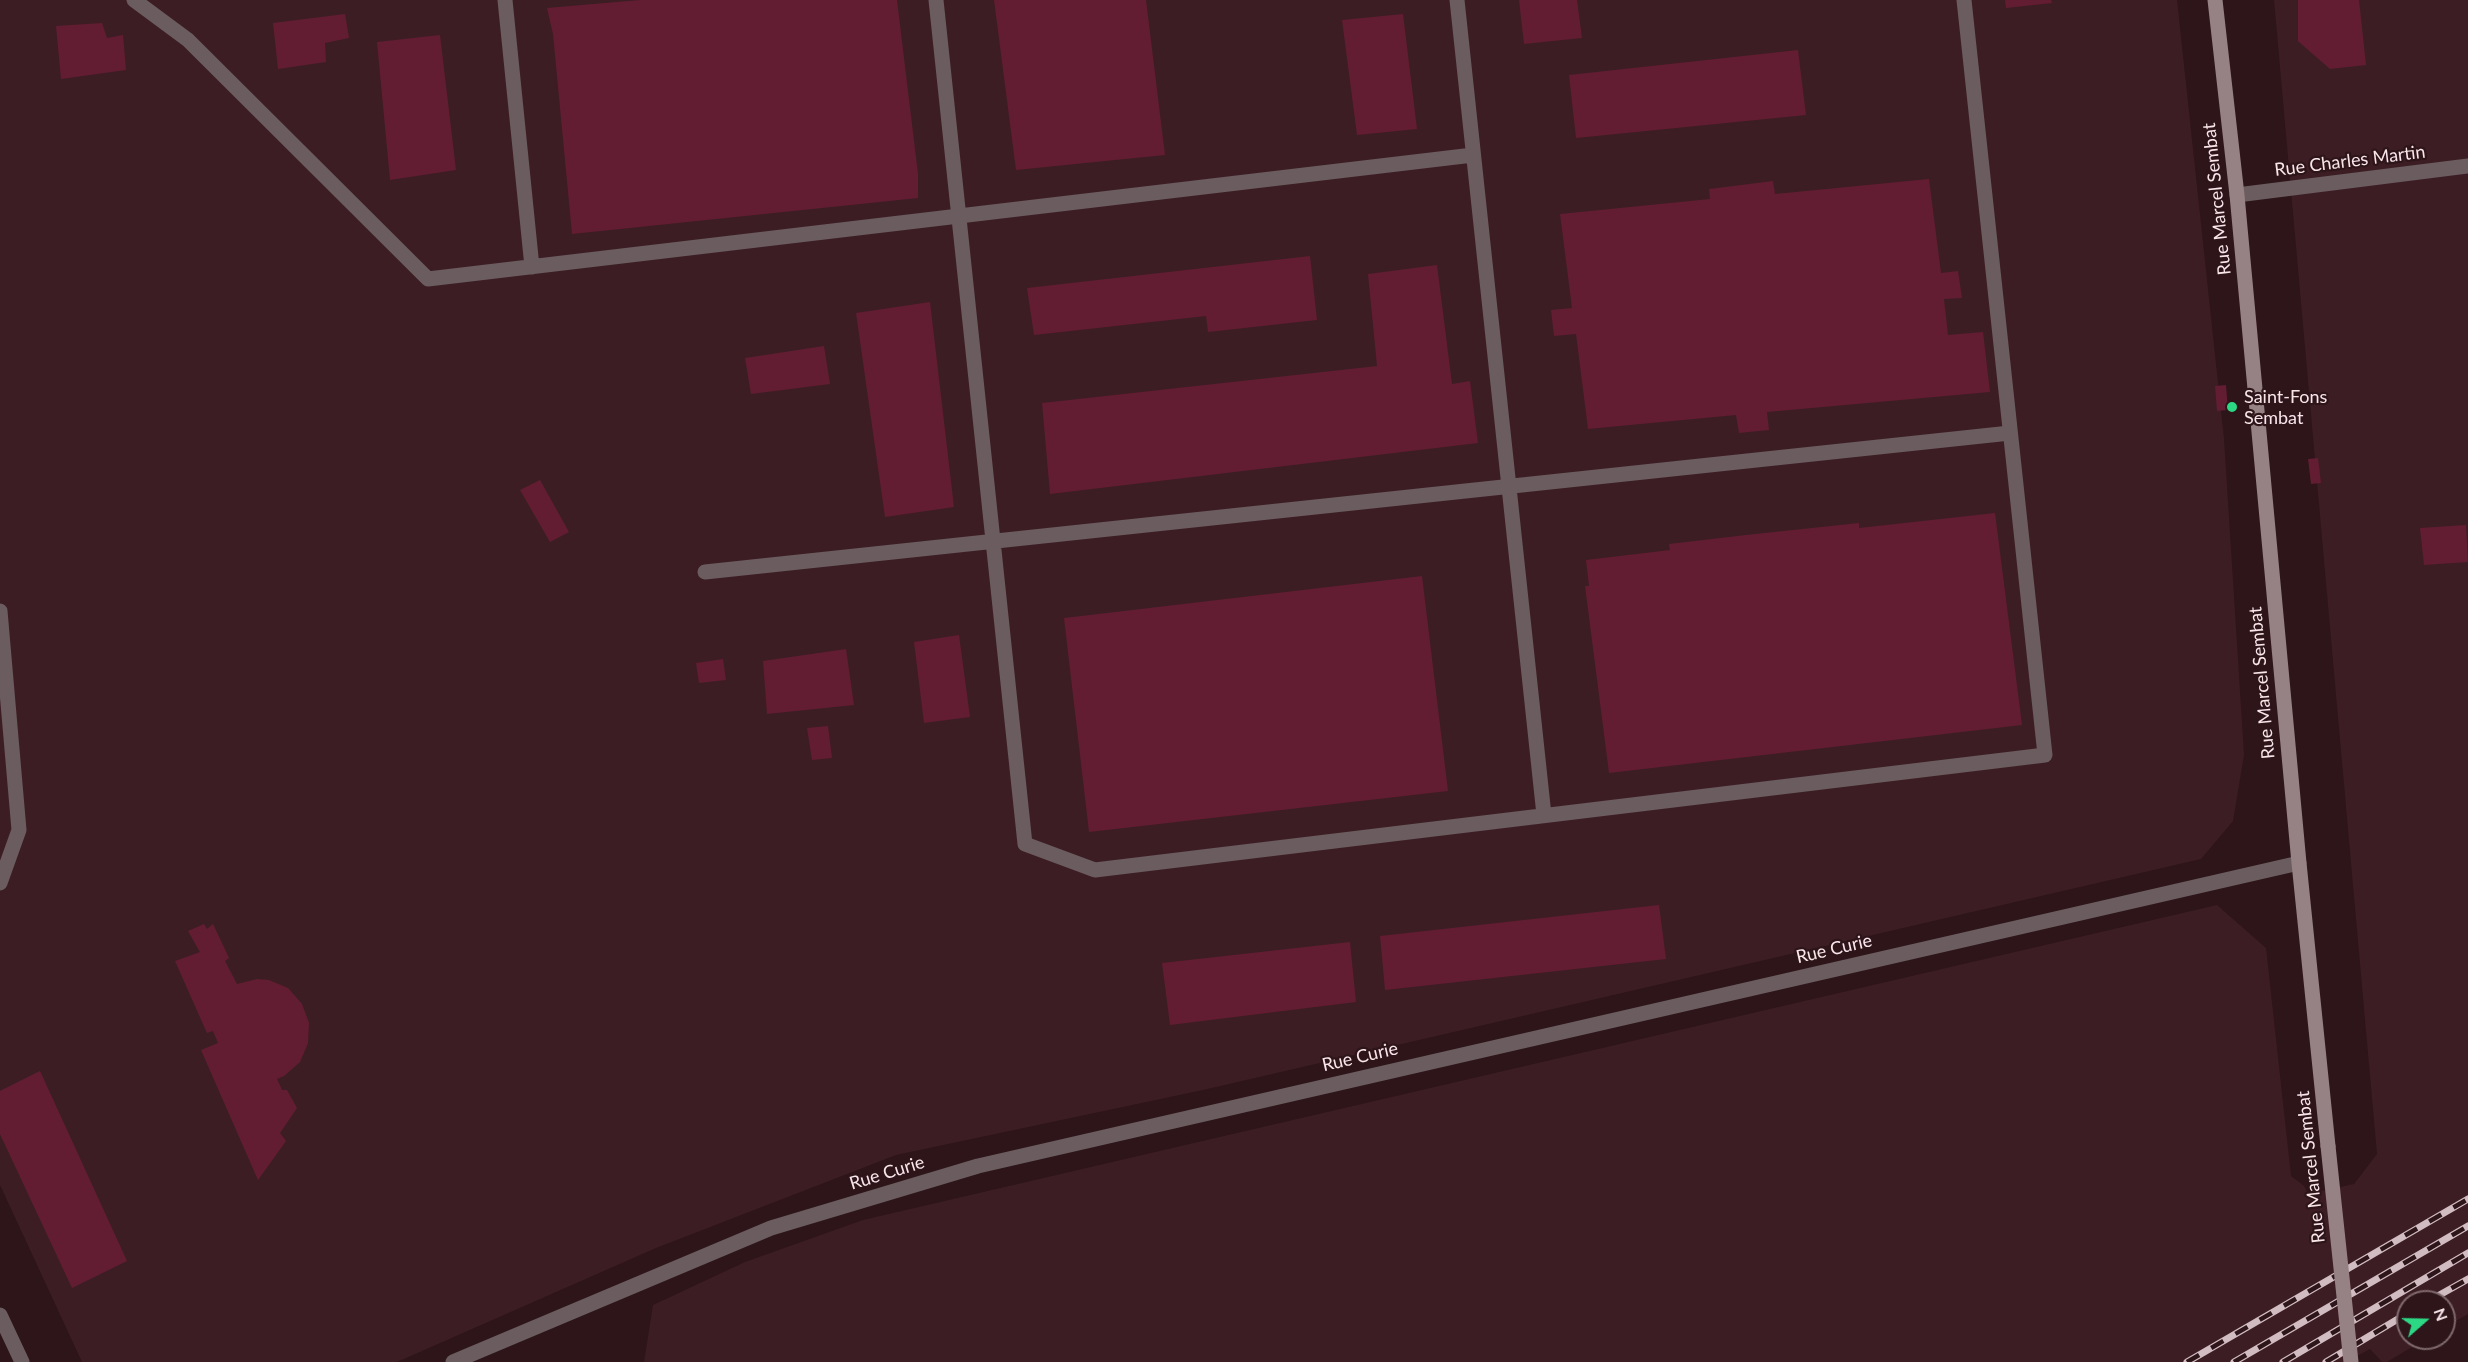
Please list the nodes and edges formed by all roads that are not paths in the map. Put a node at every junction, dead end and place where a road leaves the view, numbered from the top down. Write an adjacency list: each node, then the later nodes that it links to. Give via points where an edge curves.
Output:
1 (134, 0): 11 (street, via 188,40 428,279)
2 (505, 0): 11 (street)
3 (936, 0): 10 (street)
4 (1457, 0): 7 (street)
5 (1964, 0): 12 (street)
6 (2215, 0): 9 (main road, Rue Marcel Sembat)
7 (1473, 155): 10 (street); 13 (street)
8 (2468, 166): 9 (street, Rue Charles Martin)
9 (2237, 195): 18 (main road, Rue Marcel Sembat)
10 (960, 216): 11 (street); 14 (street)
11 (532, 267)
12 (2010, 433): 13 (street); 17 (street, via 2045,755)
13 (1509, 486): 14 (street); 17 (street)
14 (994, 541): 15 (street); 17 (street, via 1025,844 1095,870)
15 (705, 572)
16 (0, 611): 19 (street, via 19,830)
17 (1544, 815)
18 (2299, 862): 22 (street, Rue Curie, via 978,1166 771,1228); 23 (main road, Rue Marcel Sembat, bridge)
19 (0, 882)
20 (0, 1315): 21 (street)
21 (22, 1362)
22 (453, 1362)
23 (2351, 1362)

